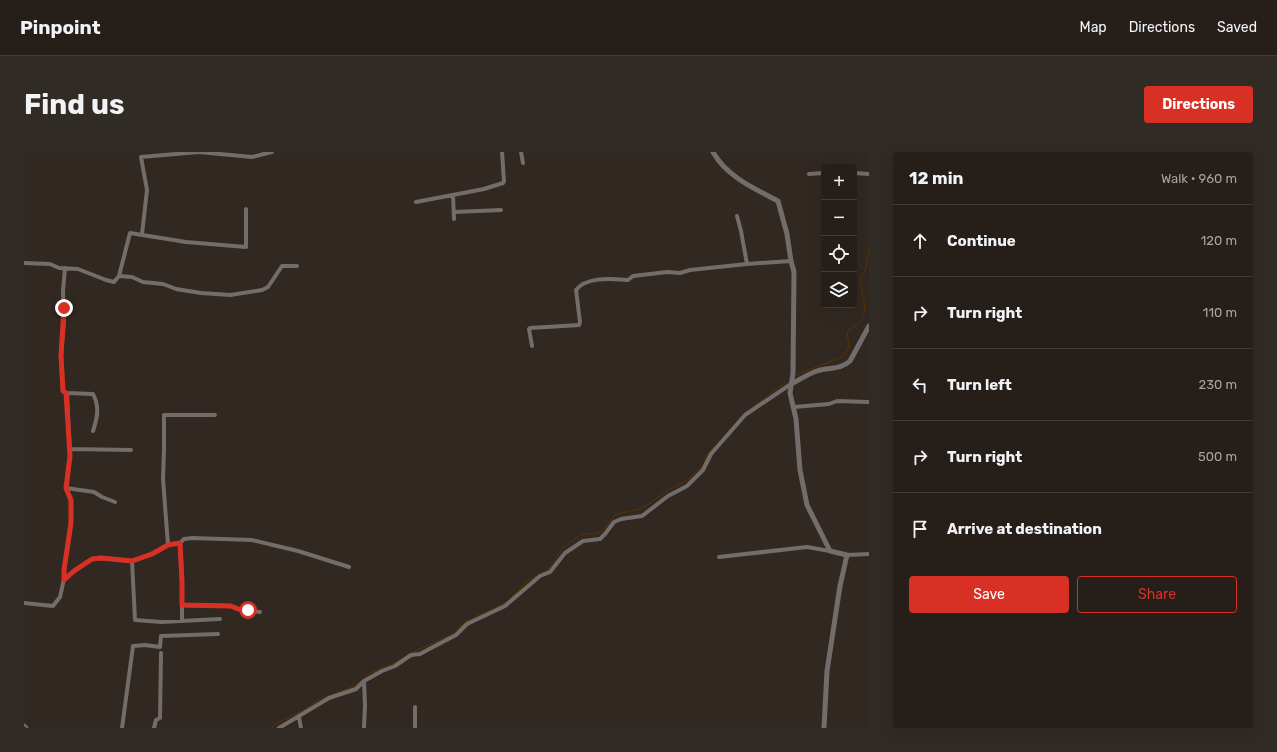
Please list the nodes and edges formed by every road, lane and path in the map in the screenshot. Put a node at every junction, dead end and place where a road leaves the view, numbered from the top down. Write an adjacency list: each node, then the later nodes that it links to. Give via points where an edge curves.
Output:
1 (272, 152): 17 (street, via 252,157 199,152 141,157 147,190)
2 (502, 152): 10 (street, via 503,183)
3 (521, 152): 5 (street)
4 (713, 152): 18 (street, via 721,164 739,179 778,201)
5 (523, 163)
6 (821, 173): 8 (street)
7 (857, 173): 9 (street)
8 (810, 174)
9 (869, 174)
10 (453, 195): 11 (street); 14 (street)
11 (416, 202)
12 (246, 209): 17 (street, via 246,248 186,242)
13 (501, 210): 14 (street)
14 (454, 212): 16 (street)
15 (736, 216): 20 (street)
16 (454, 219)
17 (142, 234): 23 (street, via 130,233)
18 (791, 261): 20 (street); 26 (street, via 794,272)
19 (24, 262): 22 (street)
20 (747, 264): 25 (street, via 633,276 628,280 594,280 584,283 576,290 580,323 530,328)
21 (297, 266): 23 (street, via 282,266 268,287 262,290 230,295 176,289)
22 (65, 268): 23 (street, via 114,282); 27 (street, via 61,355 63,391)
23 (119, 276)
24 (869, 326): 26 (street, via 846,365 818,370)
25 (532, 346)
26 (791, 384): 29 (street, via 790,393); 52 (street, via 746,415 711,454 700,474 687,486 668,496 642,516 614,522 600,539 583,541 565,553 550,572 540,576 505,606 467,624 456,635 433,648 411,655)
27 (66, 393): 31 (street, via 93,394 98,415); 32 (street)
28 (869, 402): 29 (street, via 837,401)
29 (794, 407): 38 (street, via 800,470 807,505)
30 (215, 415): 37 (street, via 164,415 163,479)
31 (93, 431)
32 (69, 449): 33 (street); 34 (street)
33 (131, 450)
34 (66, 488): 35 (street, via 94,492); 44 (street, via 71,500 71,523)
35 (116, 502)
36 (180, 543): 37 (street); 43 (street, via 184,539 192,538 252,540); 46 (street)
37 (168, 545): 42 (street)
38 (830, 551): 40 (street); 41 (street, via 807,548)
39 (869, 554): 40 (street)
40 (847, 555): 61 (street, via 827,671)
41 (720, 557)
42 (132, 561): 44 (street, via 92,559); 49 (street, via 135,620)
43 (349, 567)
44 (64, 580): 45 (street, via 60,597 53,606)
45 (24, 603)
46 (182, 605): 47 (street, via 231,606); 49 (street)
47 (260, 612)
48 (220, 619): 49 (street)
49 (182, 620)
50 (218, 634): 56 (street, via 161,636 160,647 133,646)
51 (161, 653): 57 (street, via 160,718 156,720)
52 (364, 681): 54 (street, via 356,689 328,698); 55 (street)
53 (415, 707): 60 (street)
54 (299, 717): 58 (street); 59 (street)
55 (364, 727)
56 (122, 728)
57 (154, 728)
58 (279, 728)
59 (301, 728)
60 (415, 728)
61 (824, 728)

